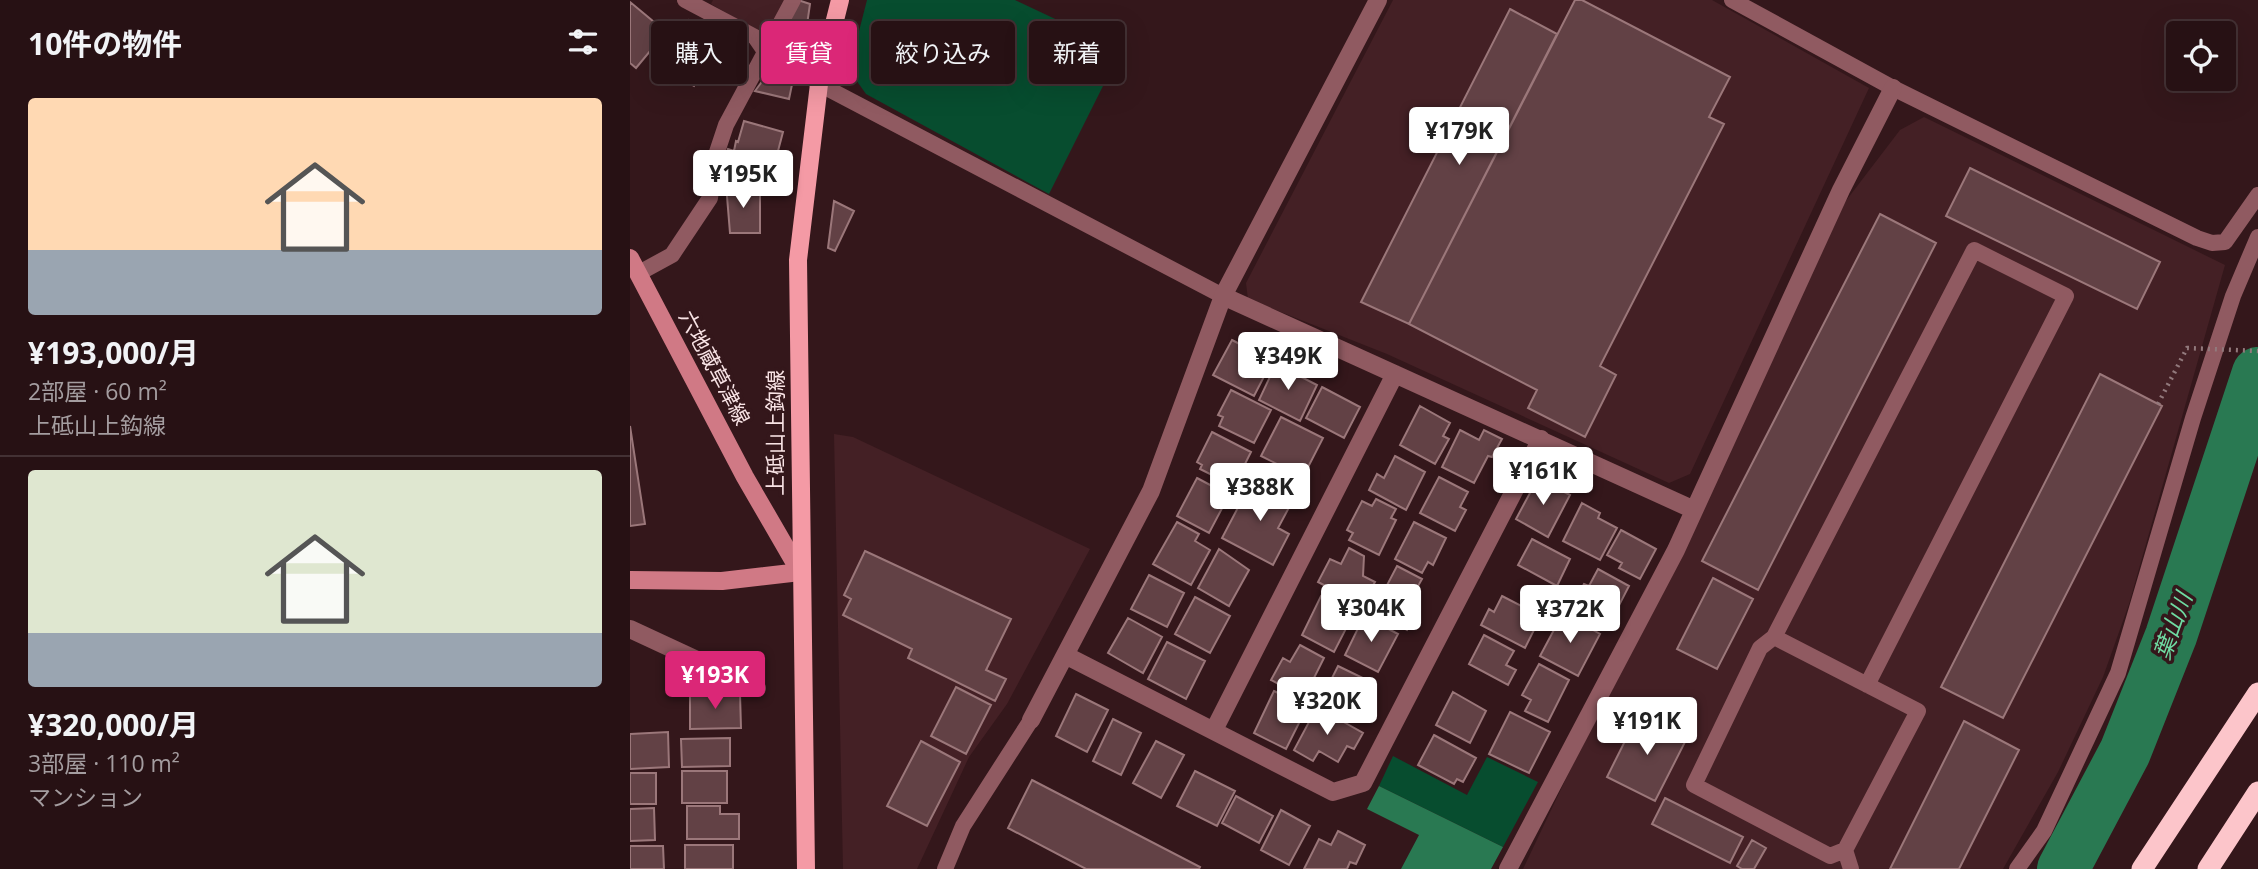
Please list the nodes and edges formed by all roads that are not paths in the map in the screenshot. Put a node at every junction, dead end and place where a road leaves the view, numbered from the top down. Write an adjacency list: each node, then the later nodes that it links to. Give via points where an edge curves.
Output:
1 (685, 0): 8 (lane, via 755,37)
2 (793, 0): 6 (lane)
3 (840, 0): 7 (main road, 上砥山上鈎線)
4 (1378, 0): 15 (street)
5 (1732, 0): 11 (lane)
6 (782, 21)
7 (835, 21)
8 (761, 46)
9 (761, 62): 14 (lane, via 726,125 710,198 672,254)
10 (819, 84): 15 (lane); 19 (main road, 上砥山上鈎線, via 798,260)
11 (1893, 88): 12 (lane, via 2212,243 2225,242); 18 (street, via 1840,190)
12 (2258, 195)
13 (2258, 237): 35 (lane, via 2233,296 2193,418 2118,673 2044,831)
14 (634, 266): 19 (main road, 六地蔵草津線)
15 (1223, 296): 16 (street); 23 (street, via 1151,491)
16 (1395, 374): 17 (street); 28 (street)
17 (1541, 439): 18 (street); 28 (street, via 1363,783 1333,792)
18 (1692, 509): 33 (street, via 1676,550)
19 (800, 572): 20 (main road, via 722,581); 31 (main road, 上砥山上鈎線)
20 (630, 580)
21 (630, 629): 25 (street)
22 (1774, 637): 24 (lane); 24 (lane, via 1974,250 2066,296); 30 (lane, via 1760,648 1694,785 1830,856)
23 (1065, 655): 27 (street); 28 (street)
24 (1867, 685): 30 (lane, via 1919,711)
25 (757, 688)
26 (2258, 693): 36 (highway)
27 (1031, 720): 32 (lane, via 963,826)
28 (1214, 730)
29 (2258, 792): 37 (highway)
30 (1845, 850): 34 (lane)
31 (806, 869)
32 (945, 869)
33 (1508, 869)
34 (1851, 869)
35 (2017, 869)
36 (2143, 869)
37 (2208, 869)

